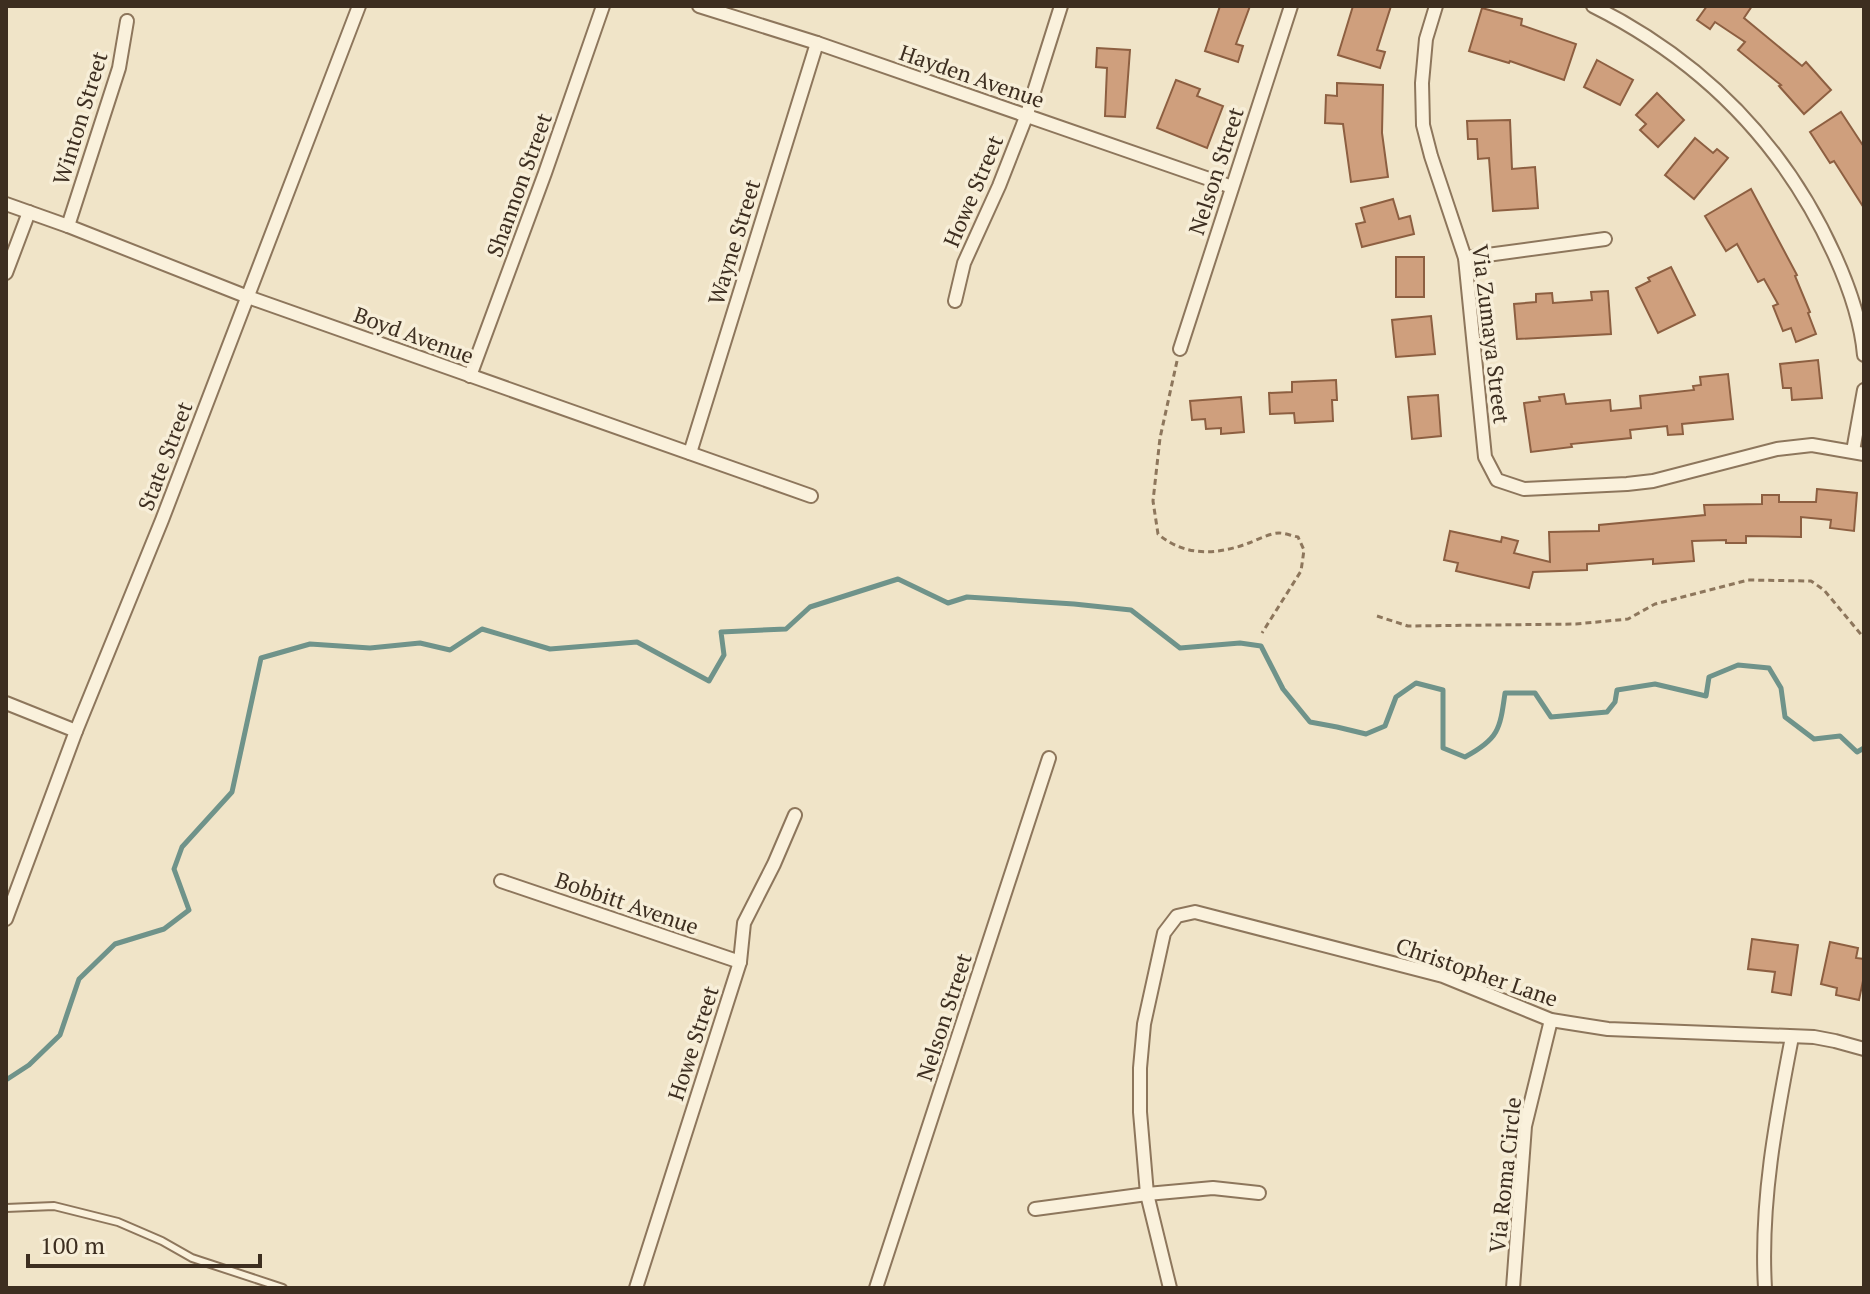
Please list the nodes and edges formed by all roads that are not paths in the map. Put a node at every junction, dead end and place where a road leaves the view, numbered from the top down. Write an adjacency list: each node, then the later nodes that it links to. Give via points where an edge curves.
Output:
1 (359, 6): 18 (street, State Street)
2 (603, 6): 22 (street, Shannon Street)
3 (699, 6): 9 (street, Hayden Avenue)
4 (1061, 6): 10 (street, Howe Street)
5 (1291, 6): 11 (street, Nelson Street)
6 (1436, 6): 16 (street, Via Zumaya Street, via 1426,39 1423,125)
7 (1593, 6): 21 (street, via 1669,51 1753,125 1795,182 1827,239 1856,310)
8 (127, 21): 14 (street, Winton Street, via 119,68)
9 (817, 43): 10 (street, Hayden Avenue); 25 (street, Wayne Street)
10 (1026, 117): 11 (street, Hayden Avenue); 19 (street, Howe Street, via 964,263)
11 (1232, 187): 20 (street, Nelson Street)
12 (6, 204): 13 (street, Boyd Avenue)
13 (29, 212): 14 (street, Boyd Avenue); 17 (street)
14 (68, 226): 18 (street, Boyd Avenue)
15 (1605, 239): 16 (street)
16 (1465, 258): 24 (street, Via Zumaya Street, via 1485,457 1497,480 1524,489 1627,484 1777,449 1812,445)
17 (6, 273)
18 (248, 297): 22 (street, Boyd Avenue); 28 (street, State Street)
19 (955, 301)
20 (1180, 349)
21 (1864, 355)
22 (470, 376): 25 (street, Boyd Avenue)
23 (1864, 390): 24 (street)
24 (1859, 452)
25 (690, 453): 26 (street, Boyd Avenue)
26 (811, 496)
27 (6, 703): 28 (street)
28 (76, 731): 32 (street, State Street)
29 (1049, 758): 43 (street, Nelson Street)
30 (795, 815): 33 (street, Howe Street, via 744,923)
31 (501, 881): 33 (street, Bobbitt Avenue)
32 (6, 919)
33 (740, 962): 42 (street, Howe Street)
34 (1551, 1020): 35 (street, Christopher Lane, via 1608,1029); 38 (street, Christopher Lane, via 1429,972 1195,912 1177,916 1164,933 1144,1024 1140,1112); 45 (street, Via Roma Circle, via 1525,1126)
35 (1792, 1037): 36 (street, Christopher Lane); 46 (street, via 1768,1181)
36 (1864, 1049)
37 (1259, 1193): 38 (street, via 1213,1188)
38 (1147, 1194): 40 (street); 44 (street)
39 (6, 1208): 41 (lane, via 54,1206 118,1222 192,1258)
40 (1035, 1209)
41 (283, 1288)
42 (636, 1288)
43 (876, 1288)
44 (1170, 1288)
45 (1513, 1288)
46 (1765, 1288)

